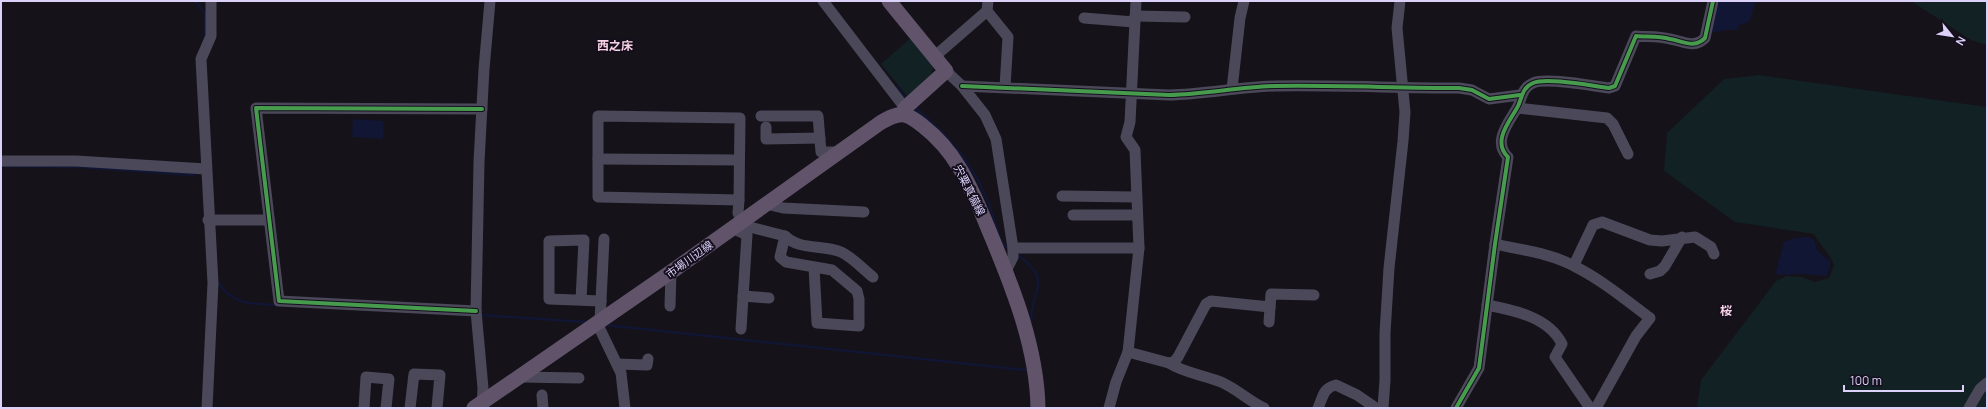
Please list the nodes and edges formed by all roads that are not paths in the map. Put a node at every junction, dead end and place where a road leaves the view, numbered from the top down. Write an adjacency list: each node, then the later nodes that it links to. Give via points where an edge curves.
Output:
1 (211, 1): 32 (street, via 211,36 201,59)
2 (490, 1): 22 (street)
3 (823, 1): 23 (street)
4 (889, 1): 13 (main road)
5 (1136, 1): 12 (street)
6 (1244, 1): 18 (street)
7 (1400, 1): 17 (street, via 1397,28)
8 (1713, 1): 20 (street, via 1705,38 1701,42 1682,43 1671,39 1636,36 1615,86 1609,88 1543,81 1532,83)
9 (988, 6): 13 (street); 16 (street, via 1008,37)
10 (1185, 17): 12 (street)
11 (1084, 18): 12 (street)
12 (1135, 19): 19 (street)
13 (934, 56): 14 (main road)
14 (946, 71): 15 (street); 23 (main road)
15 (962, 86): 16 (street); 48 (street, via 985,115 996,139)
16 (1005, 87): 19 (street)
17 (1402, 88): 18 (street, via 1276,86); 20 (street, via 1458,88 1472,90 1489,99); 89 (street, via 1405,112 1389,268)
18 (1232, 89): 19 (street, via 1192,95)
19 (1131, 94): 34 (street, via 1130,122 1126,136 1136,150)
20 (1520, 95): 21 (street)
21 (1518, 108): 28 (street, via 1606,118 1613,124); 46 (street, via 1513,112 1500,144 1508,157)
22 (482, 109): 41 (street, via 256,108); 64 (street)
23 (905, 112): 27 (main road, 市場川辺線, via 889,117); 52 (main road, 宍粟真備線, via 928,130 959,166)
24 (761, 116): 26 (street, via 818,116)
25 (766, 127): 26 (street, via 766,139)
26 (820, 138): 27 (street, via 821,152)
27 (840, 152): 36 (main road, 市場川辺線)
28 (1628, 154)
29 (598, 158): 30 (street); 30 (street, via 598,116 740,118); 35 (street, via 598,197)
30 (739, 160): 35 (street)
31 (1, 161): 32 (street, via 76,161)
32 (206, 170): 40 (street)
33 (1062, 196): 34 (street)
34 (1136, 197): 39 (street)
35 (739, 200): 42 (street)
36 (766, 204): 37 (street, via 783,208); 42 (main road, 市場川辺線)
37 (864, 212)
38 (1073, 215): 39 (street)
39 (1137, 215): 47 (street)
40 (212, 220): 41 (street); 77 (street, via 213,283)
41 (269, 220): 64 (street, via 280,301)
42 (737, 224): 43 (street); 53 (main road, 市場川辺線); 57 (street, via 747,235)
43 (785, 236): 51 (street, via 780,257 786,262); 55 (street, via 801,246 841,252)
44 (1682, 237): 49 (street, via 1695,237 1711,247); 50 (street, via 1662,241 1650,240 1602,222 1594,225); 54 (street, via 1665,266 1660,271)
45 (604, 239): 60 (street)
46 (1494, 244): 50 (street, via 1552,257); 62 (street)
47 (1139, 248): 48 (street); 68 (street)
48 (1013, 251): 52 (street)
49 (1714, 254)
50 (1574, 265): 92 (street, via 1650,318 1636,336)
51 (814, 267): 51 (street, via 832,270 857,291 859,326 818,322)
52 (1006, 271): 84 (main road, 宍粟真備線, via 1028,341 1035,374)
53 (671, 272): 61 (street); 65 (main road, 市場川辺線)
54 (1650, 274)
55 (873, 277)
56 (1314, 295): 63 (street, via 1271,294)
57 (743, 296): 58 (street); 67 (street)
58 (770, 298)
59 (581, 300): 59 (street, via 549,299 549,241 584,240); 60 (street)
60 (601, 301): 65 (street)
61 (670, 306)
62 (1487, 306): 90 (street, via 1479,368); 91 (street, via 1519,311 1538,320 1552,332 1562,344 1555,357)
63 (1270, 307): 66 (street); 70 (street, via 1211,301 1206,304 1178,357)
64 (476, 311): 76 (street, via 483,388)
65 (599, 322): 71 (street); 72 (main road, 市場川辺線)
66 (1269, 322)
67 (741, 329)
68 (1128, 352): 70 (street); 85 (street)
69 (648, 359): 71 (street, via 647,365)
70 (1169, 363): 86 (street, via 1178,369 1202,374 1222,383)
71 (617, 364): 83 (street, via 621,373)
72 (520, 377): 73 (street); 76 (main road, 市場川辺線)
73 (579, 378)
74 (1987, 383): 93 (street)
75 (542, 395): 82 (street)
76 (479, 406)
77 (207, 408)
78 (364, 408): 79 (street, via 366,378 389,379)
79 (386, 408)
80 (410, 408): 81 (street, via 414,374 440,375)
81 (436, 408)
82 (543, 408)
83 (625, 408)
84 (1038, 408)
85 (1109, 408)
86 (1264, 408)
87 (1318, 408): 88 (street, via 1324,391 1329,386 1336,385)
88 (1376, 408)
89 (1382, 408)
90 (1456, 408)
91 (1590, 408)
92 (1596, 408)
93 (1968, 408)

